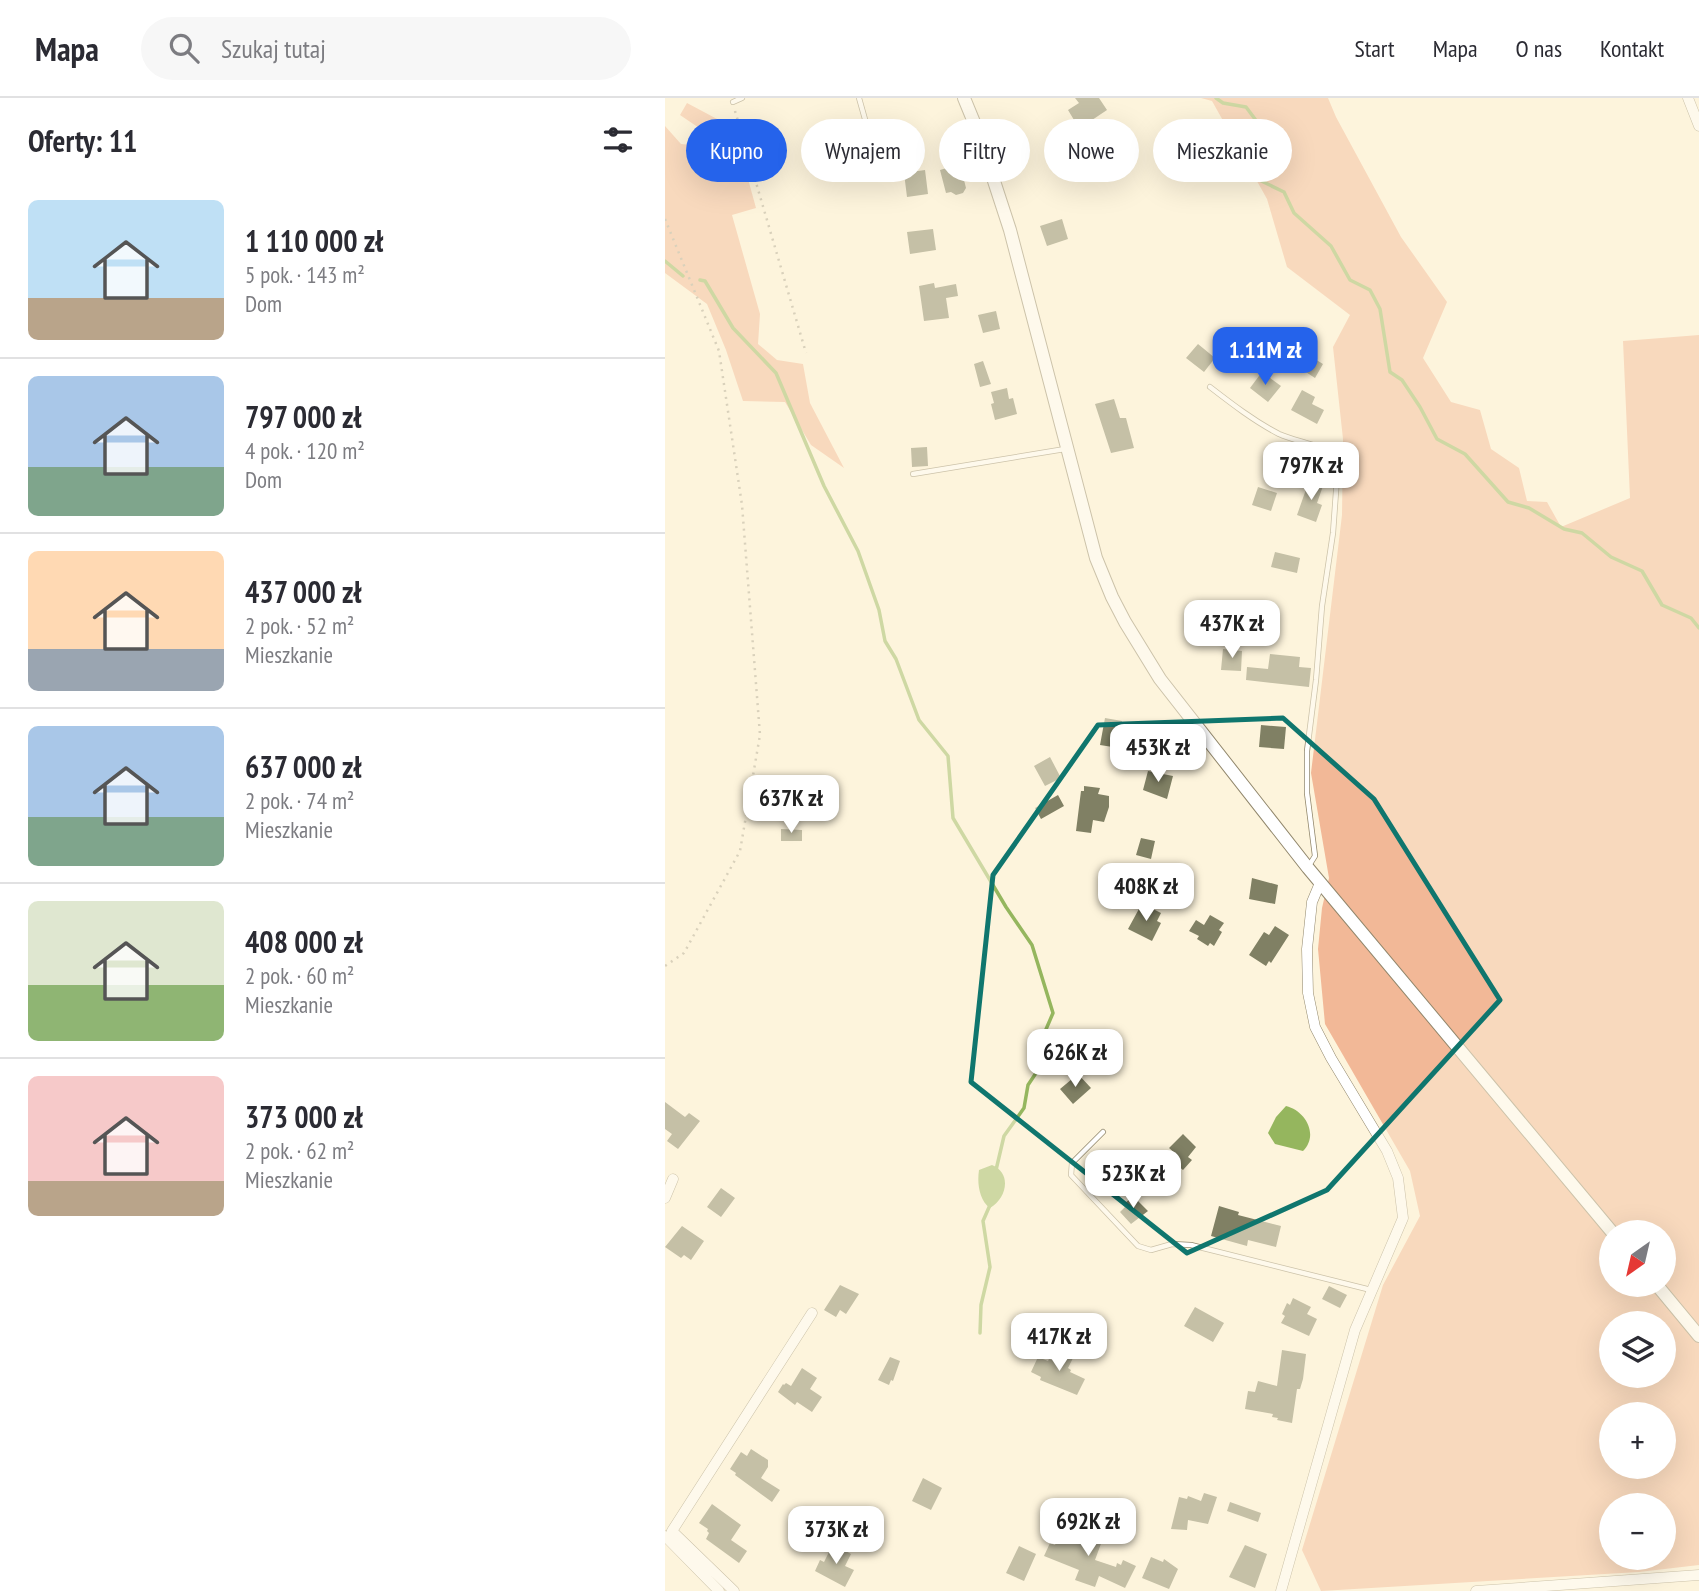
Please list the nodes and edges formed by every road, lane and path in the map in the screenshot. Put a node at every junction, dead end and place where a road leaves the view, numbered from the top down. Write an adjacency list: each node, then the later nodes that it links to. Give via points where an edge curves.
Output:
1 (742, 98): 5 (lane)
2 (859, 98): 6 (lane)
3 (964, 98): 11 (street, via 1010,230)
4 (1688, 98): 7 (street)
5 (733, 102): 9 (path)
6 (865, 119)
7 (1699, 126)
8 (665, 219): 15 (path, via 719,351 742,505 760,736 740,851 684,953)
9 (806, 353)
10 (1210, 387): 13 (lane, via 1280,434 1328,450 1338,464 1307,751 1315,856)
11 (1066, 449): 12 (lane); 13 (street, via 1096,558 1125,622 1160,679)
12 (913, 474)
13 (1308, 868): 14 (street)
14 (1320, 883): 19 (street); 20 (street, via 1312,902 1307,949 1315,1027 1387,1151 1402,1201 1403,1218)
15 (665, 966)
16 (1103, 1132): 20 (lane, via 1072,1163 1071,1175 1138,1246 1151,1250 1191,1245)
17 (673, 1179): 18 (street)
18 (665, 1198)
19 (1602, 1220)
20 (1372, 1290): 28 (street, via 1355,1330)
21 (1667, 1297): 23 (street)
22 (812, 1313): 27 (street, via 672,1531)
23 (1699, 1336)
24 (665, 1536): 26 (street)
25 (1699, 1575): 29 (street)
26 (719, 1591)
27 (734, 1591)
28 (1281, 1591)
29 (1476, 1591)

